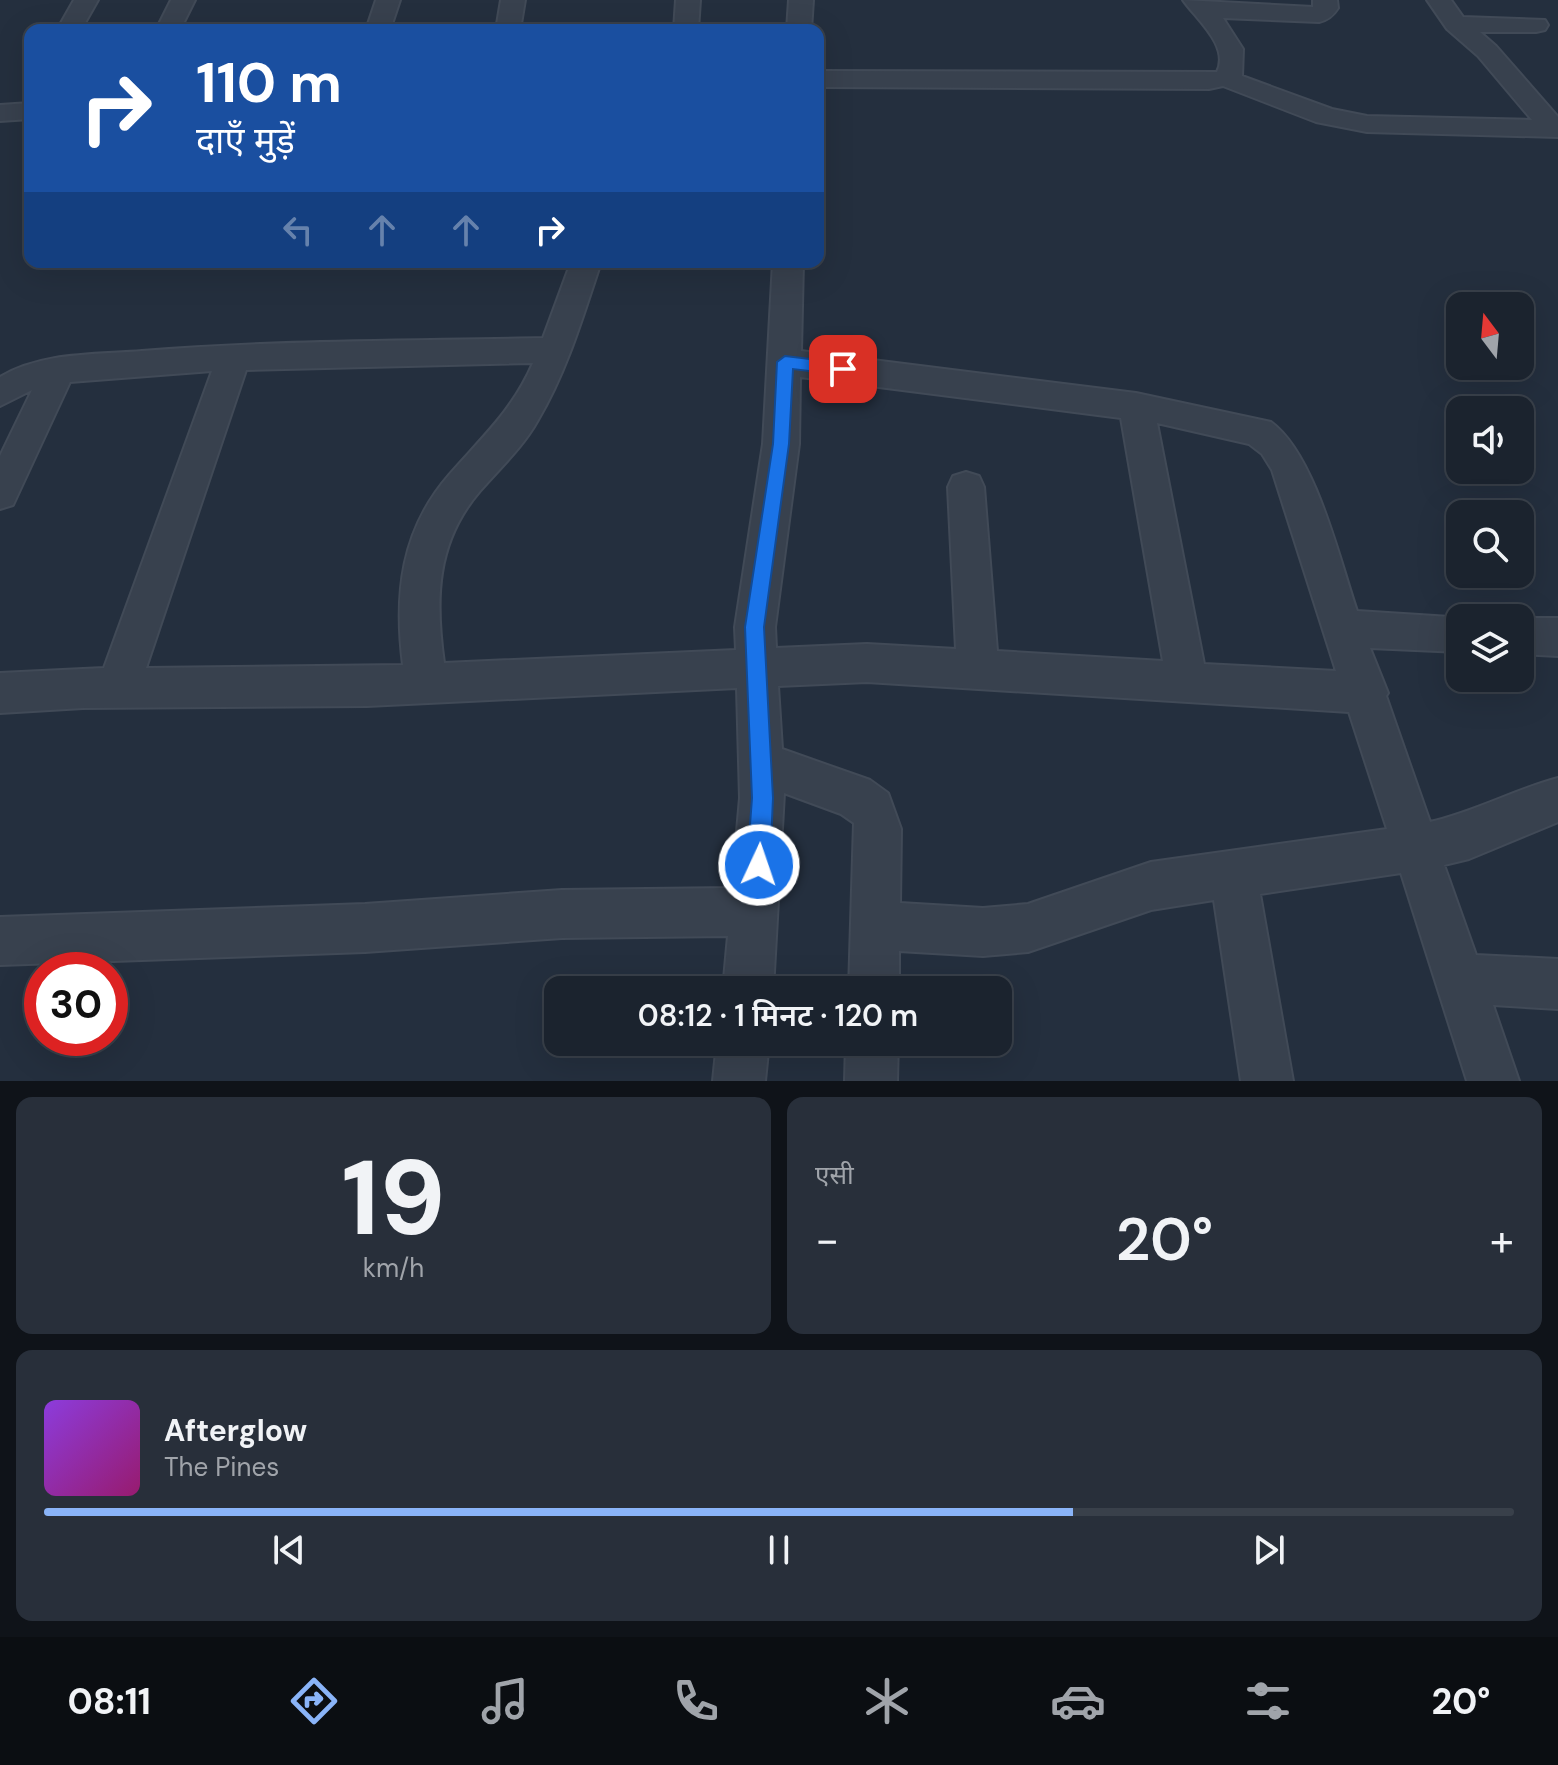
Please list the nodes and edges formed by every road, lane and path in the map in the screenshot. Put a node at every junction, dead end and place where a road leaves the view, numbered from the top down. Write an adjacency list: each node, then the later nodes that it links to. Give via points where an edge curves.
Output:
1 (86, 0): 11 (street)
2 (183, 0): 12 (street)
3 (388, 0): 13 (street)
4 (513, 0): 14 (street)
5 (688, 0): 15 (street)
6 (801, 0): 16 (street)
7 (1325, 0): 10 (street, via 1319,15)
8 (1439, 0): 17 (street)
9 (1513, 0): 18 (street)
10 (1198, 5): 20 (street, via 1229,41 1234,60)
11 (72, 24)
12 (171, 24)
13 (380, 24)
14 (509, 24)
15 (686, 24)
16 (799, 24)
17 (1456, 24): 18 (street); 22 (street)
18 (1536, 25): 19 (street)
19 (1558, 37)
20 (1225, 78): 21 (street); 22 (street, via 1326,116 1367,124)
21 (824, 79)
22 (1556, 129)
23 (584, 268): 25 (street)
24 (788, 268): 27 (street)
25 (553, 350): 26 (street); 40 (street, via 525,413 457,493 430,534 418,571 416,608)
26 (233, 358): 28 (street); 41 (street)
27 (785, 362): 30 (street); 37 (street, via 781,444 755,627)
28 (59, 370): 29 (street, via 29,376); 32 (street)
29 (0, 393)
30 (1136, 406): 33 (street, via 1233,424 1275,444 1289,466); 39 (street)
31 (966, 487): 38 (street)
32 (0, 494)
33 (1345, 629): 34 (street); 43 (street)
34 (1446, 633)
35 (1534, 636): 36 (street)
36 (1558, 637)
37 (756, 669): 38 (street, via 867,663); 40 (street); 44 (street)
38 (978, 670): 39 (street)
39 (1187, 682): 43 (street)
40 (426, 684): 41 (street)
41 (118, 688): 42 (street)
42 (0, 693)
43 (1367, 693): 46 (street)
44 (760, 763): 48 (street); 49 (street, via 854,796 872,809 878,829)
45 (1558, 800): 46 (street, via 1469,836)
46 (1417, 848): 47 (street); 53 (street)
47 (1233, 874): 49 (street, via 1151,886 1028,928 983,932); 59 (street)
48 (755, 912): 50 (street, via 562,914 365,928); 51 (street)
49 (876, 925): 52 (street)
50 (0, 941)
51 (749, 976)
52 (874, 976)
53 (1459, 979): 54 (street); 60 (street)
54 (1558, 984)
55 (742, 1056): 57 (street)
56 (872, 1056): 58 (street)
57 (739, 1081)
58 (871, 1081)
59 (1267, 1081)
60 (1493, 1081)

